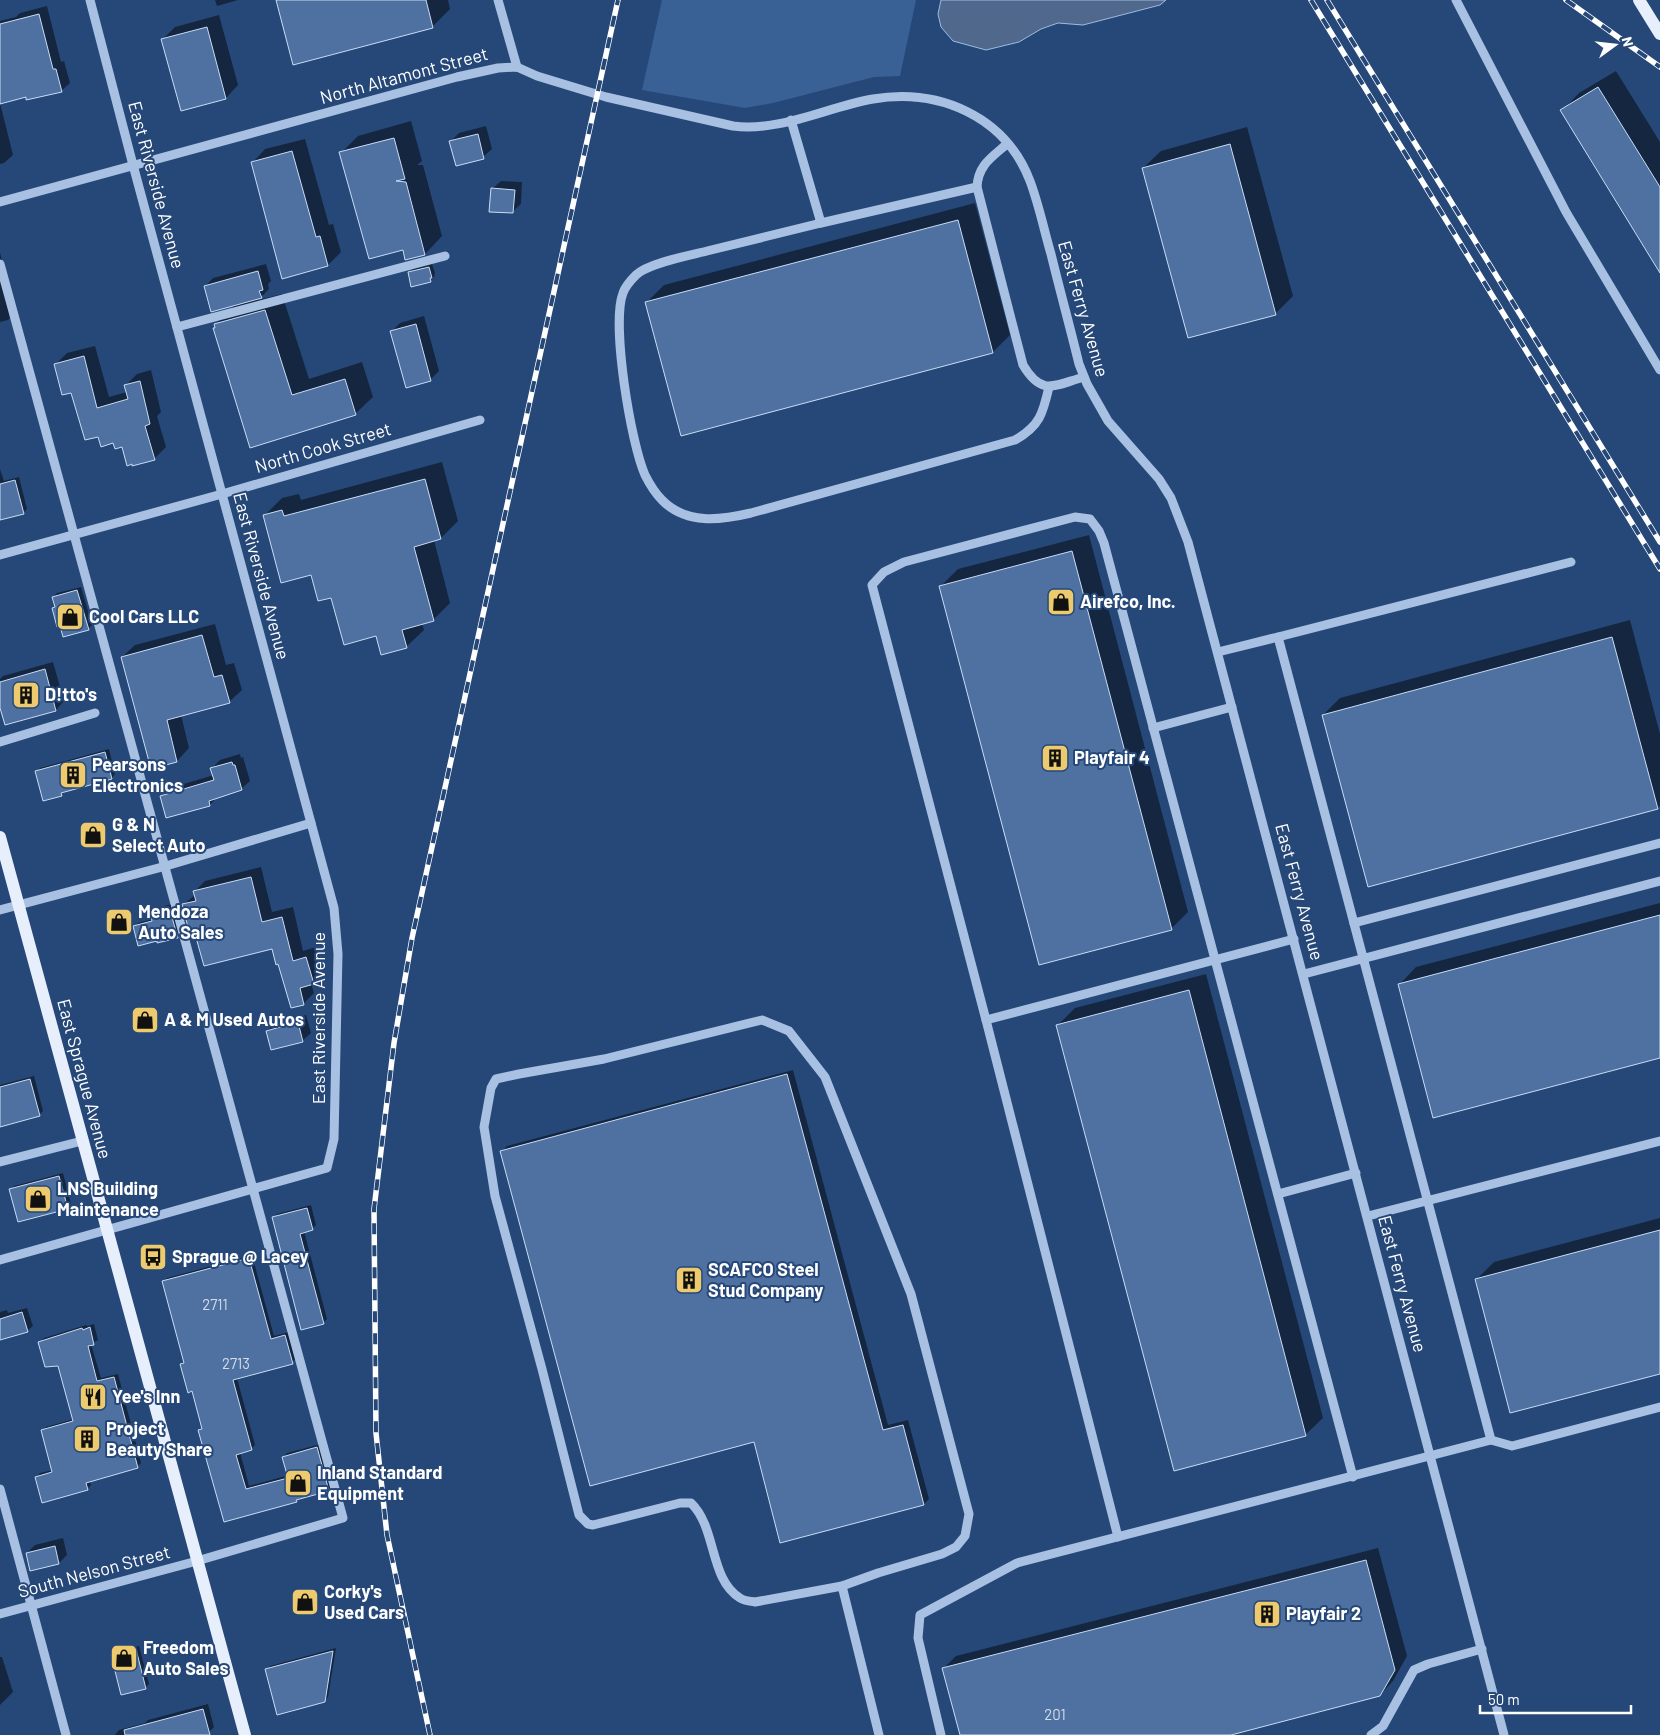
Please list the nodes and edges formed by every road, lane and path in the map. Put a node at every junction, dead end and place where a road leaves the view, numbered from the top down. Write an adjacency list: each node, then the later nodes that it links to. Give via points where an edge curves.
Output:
1 (90, 0): 10 (street, East Riverside Avenue)
2 (498, 0): 6 (street)
3 (1456, 0): 17 (street, via 1566,212)
4 (1639, 0): 5 (main road)
5 (1660, 34)
6 (517, 67): 8 (street, North Altamont Street, via 606,97 733,126 759,128); 10 (street, North Altamont Street, via 457,77)
7 (964, 110): 8 (street, North Altamont Street, via 928,98 890,97); 9 (street, East Ferry Avenue, via 996,132)
8 (791, 120): 13 (street)
9 (1007, 144): 11 (street, via 981,169); 18 (street, East Ferry Avenue, via 1022,166 1035,195)
10 (133, 165): 12 (street, North Altamont Street); 16 (street, East Riverside Avenue)
11 (977, 187): 13 (street); 19 (street, via 1023,365 1039,385)
12 (0, 202)
13 (821, 223): 19 (street, via 664,262 637,274 623,292 620,347 631,427 645,475 663,500 696,518 722,519 1015,440 1037,423)
14 (445, 256): 16 (street)
15 (0, 264): 22 (street)
16 (177, 328): 21 (street, East Riverside Avenue)
17 (1660, 370)
18 (1084, 377): 19 (street); 26 (street, East Ferry Avenue, via 1108,421 1171,498 1188,542)
19 (1049, 387)
20 (480, 420): 21 (street, North Cook Street)
21 (222, 494): 22 (street, North Cook Street); 31 (street, East Riverside Avenue)
22 (74, 534): 23 (street, North Cook Street); 34 (street)
23 (0, 555)
24 (1571, 562): 25 (street)
25 (1278, 637): 26 (street); 38 (street)
26 (1218, 652): 27 (street, East Ferry Avenue)
27 (1232, 707): 29 (street); 39 (street, East Ferry Avenue)
28 (95, 713): 30 (street)
29 (1153, 728): 41 (street); 43 (street, via 1104,543 1100,531 1090,519 1075,517 904,562 884,572 872,585)
30 (0, 742)
31 (311, 823): 34 (street); 48 (street, East Riverside Avenue, via 334,908 338,954 334,1139 328,1168)
32 (0, 837): 36 (main road, East Sprague Avenue)
33 (1660, 843): 38 (street)
34 (166, 866): 36 (street); 48 (street)
35 (1660, 881): 40 (street)
36 (18, 904): 37 (street); 44 (main road, East Sprague Avenue)
37 (0, 910)
38 (1354, 923): 40 (street)
39 (1294, 939): 41 (street); 42 (street, East Ferry Avenue)
40 (1363, 958): 42 (street); 50 (street)
41 (1215, 960): 43 (street); 49 (street)
42 (1304, 974): 47 (street, East Ferry Avenue)
43 (986, 1020): 59 (street)
44 (82, 1141): 46 (street); 52 (main road, East Sprague Avenue)
45 (1660, 1141): 50 (street)
46 (0, 1162)
47 (1356, 1173): 49 (street); 51 (street, East Ferry Avenue)
48 (252, 1190): 52 (street); 60 (street, South Nelson Street, via 343,1518)
49 (1278, 1194): 57 (street)
50 (1428, 1201): 51 (street); 55 (street)
51 (1368, 1216): 56 (street, East Ferry Avenue)
52 (106, 1230): 53 (street); 60 (main road, East Sprague Avenue)
53 (0, 1260)
54 (1660, 1407): 55 (street, via 1512,1446)
55 (1491, 1440): 56 (street)
56 (1431, 1457): 57 (street); 64 (street, East Ferry Avenue)
57 (1353, 1477): 59 (street)
58 (0, 1490): 62 (street)
59 (1118, 1537): 68 (street, via 1017,1563 920,1615 918,1638)
60 (197, 1561): 62 (street, South Nelson Street); 66 (main road, East Sprague Avenue)
61 (842, 1586): 61 (street, via 755,1602 741,1599 728,1588 705,1522 691,1503 680,1503 594,1526 579,1516 495,1196 484,1127 491,1088 496,1079 604,1059 762,1020 789,1031 825,1076 911,1294 969,1514 965,1536 956,1547); 67 (street)
62 (31, 1606): 63 (street, South Nelson Street); 65 (street)
63 (0, 1614)
64 (1482, 1649): 69 (street, via 1414,1670 1383,1726); 70 (street, East Ferry Avenue)
65 (66, 1735)
66 (245, 1735)
67 (879, 1735)
68 (941, 1735)
69 (1371, 1735)
70 (1504, 1735)

